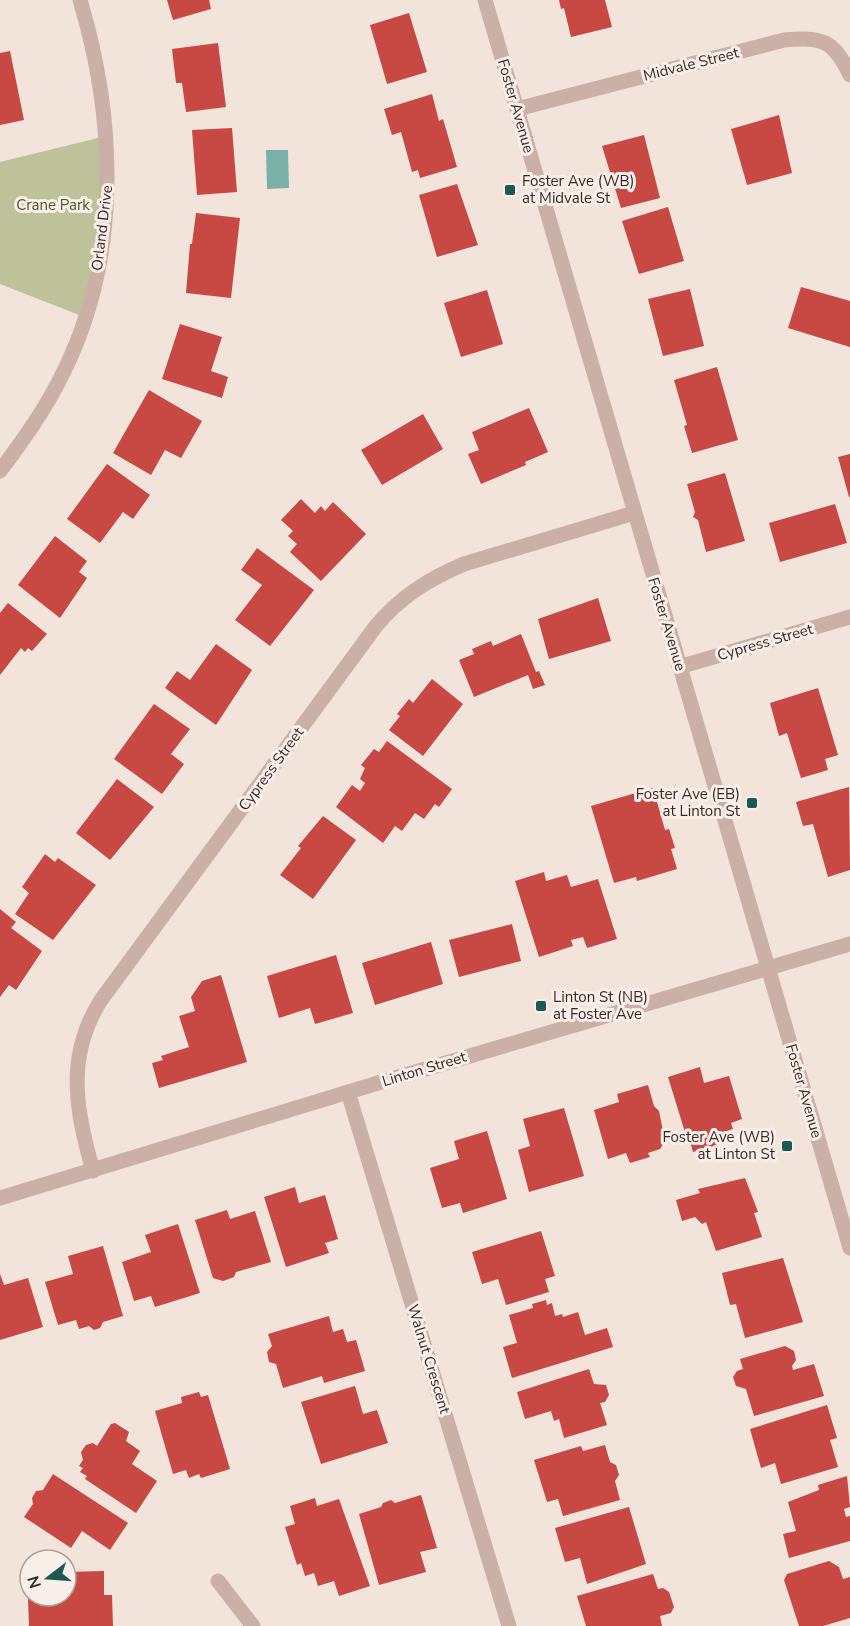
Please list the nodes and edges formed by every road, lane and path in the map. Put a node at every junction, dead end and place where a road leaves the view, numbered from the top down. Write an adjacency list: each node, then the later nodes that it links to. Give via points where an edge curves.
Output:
1 (80, 0): 5 (street, Orland Drive, via 95,62 106,136 108,175 103,246 65,369 26,437)
2 (485, 0): 4 (street, Foster Avenue)
3 (850, 75): 4 (street, Midvale Street, via 833,47 822,40 784,40)
4 (517, 109): 6 (street, Foster Avenue)
5 (0, 471)
6 (634, 513): 8 (street, Foster Avenue); 12 (street, Cypress Street, via 441,574 402,599 376,626 89,1020 79,1054 77,1087)
7 (850, 617): 8 (street, Cypress Street)
8 (680, 667): 10 (street, Foster Avenue)
9 (850, 944): 10 (street, Linton Street)
10 (767, 968): 11 (street, Linton Street); 14 (street, Foster Avenue)
11 (348, 1092): 12 (street, Linton Street); 16 (street, Walnut Crescent)
12 (93, 1171): 13 (street, Linton Street)
13 (0, 1198)
14 (850, 1248)
15 (218, 1581): 17 (street)
16 (505, 1625)
17 (253, 1626)

